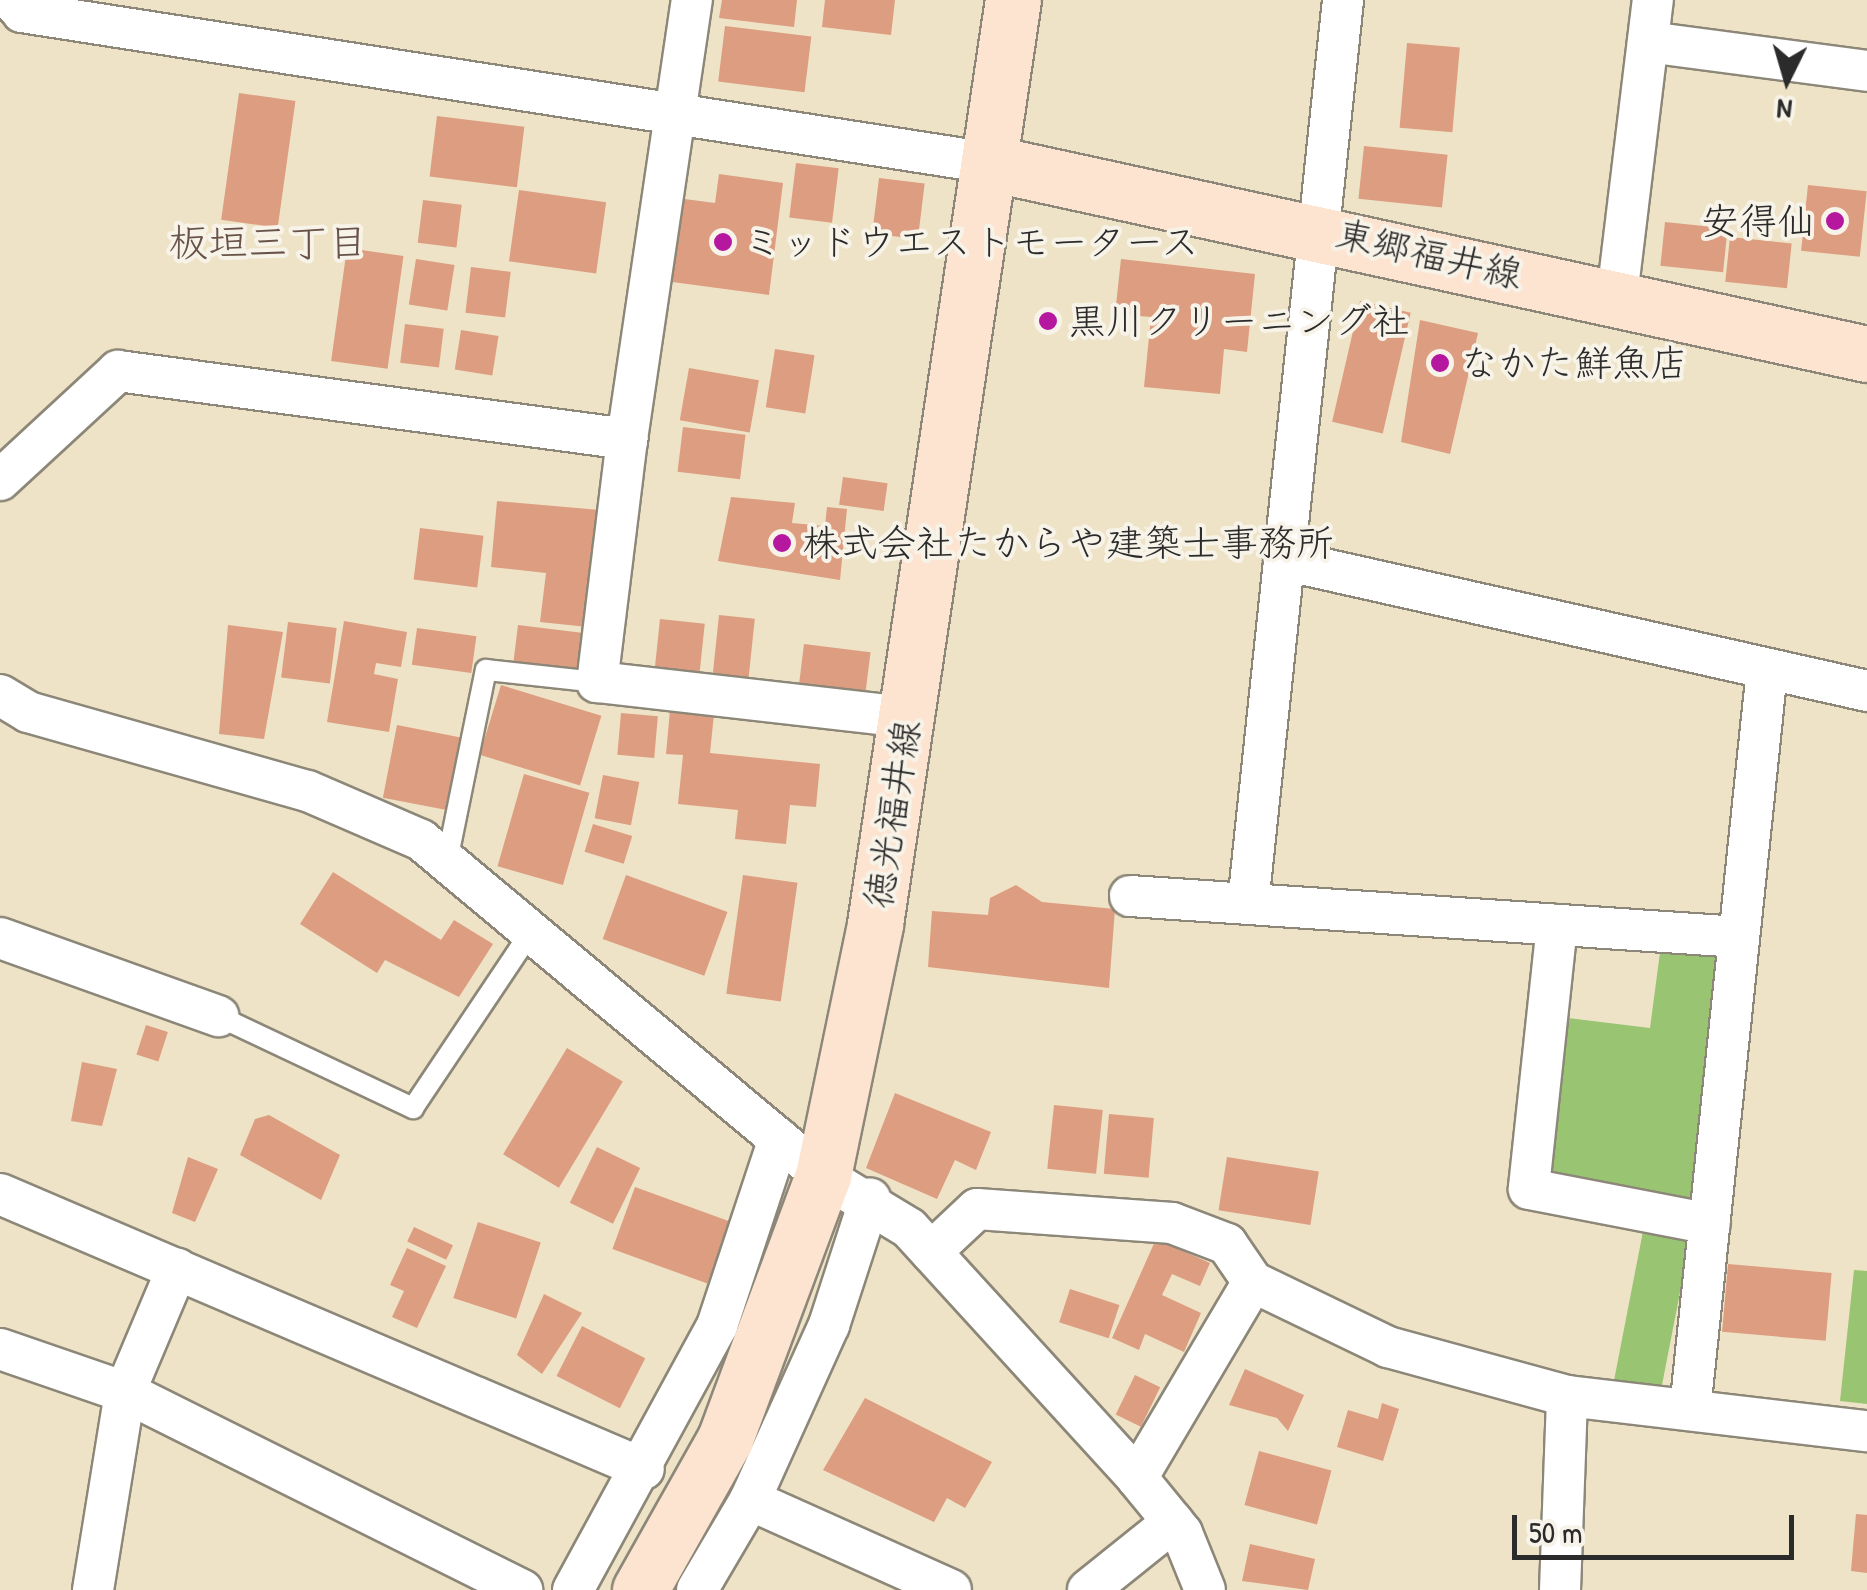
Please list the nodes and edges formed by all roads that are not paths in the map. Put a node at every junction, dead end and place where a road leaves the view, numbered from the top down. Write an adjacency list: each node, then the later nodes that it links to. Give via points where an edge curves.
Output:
1 (692, 0): 8 (street)
2 (1012, 0): 9 (main road, 徳光福井線)
3 (1344, 0): 10 (street)
4 (1654, 0): 6 (street)
5 (11, 16): 8 (street)
6 (1648, 42): 7 (street); 11 (street)
7 (1867, 70)
8 (677, 110): 9 (street); 13 (street)
9 (990, 164): 10 (main road, 東郷福井線); 20 (main road, 徳光福井線)
10 (1320, 229): 11 (main road, 東郷福井線); 15 (street)
11 (1618, 296): 12 (main road, 東郷福井線)
12 (1867, 354)
13 (628, 439): 14 (street, via 118,370); 17 (street)
14 (0, 480)
15 (1284, 560): 16 (street); 23 (street)
16 (1767, 670): 18 (street); 26 (street)
17 (597, 682): 20 (street); 21 (lane, via 486,670)
18 (1867, 691)
19 (0, 695): 21 (street, via 28,712 308,791 420,840)
20 (906, 717): 30 (main road, 徳光福井線)
21 (447, 862): 25 (street)
22 (1130, 896): 23 (street)
23 (1248, 904): 24 (street)
24 (1558, 924): 26 (street); 32 (street, via 1529,1189)
25 (531, 932): 28 (lane, via 413,1108); 29 (street)
26 (1740, 937): 32 (street)
27 (0, 938): 28 (street)
28 (218, 1016)
29 (779, 1138): 30 (street); 41 (street, via 717,1326)
30 (846, 1187): 33 (street); 43 (street, via 829,1325); 48 (main road, 徳光福井線, via 725,1439)
31 (0, 1194): 34 (street)
32 (1710, 1224): 39 (street)
33 (930, 1252): 35 (street, via 977,1209 1172,1223 1227,1244); 42 (street)
34 (177, 1269): 37 (street); 41 (street)
35 (1253, 1282): 38 (street, via 1388,1347); 42 (street)
36 (0, 1349): 37 (street)
37 (125, 1392): 45 (street); 46 (street)
38 (1567, 1396): 39 (street); 53 (street)
39 (1690, 1410): 40 (street)
40 (1867, 1431)
41 (644, 1469): 47 (street)
42 (1137, 1478): 44 (street)
43 (750, 1500): 49 (street); 50 (street)
44 (1173, 1522): 51 (street); 52 (street)
45 (94, 1590)
46 (522, 1590)
47 (574, 1590)
48 (640, 1590)
49 (697, 1590)
50 (951, 1590)
51 (1088, 1590)
52 (1205, 1590)
53 (1560, 1590)

